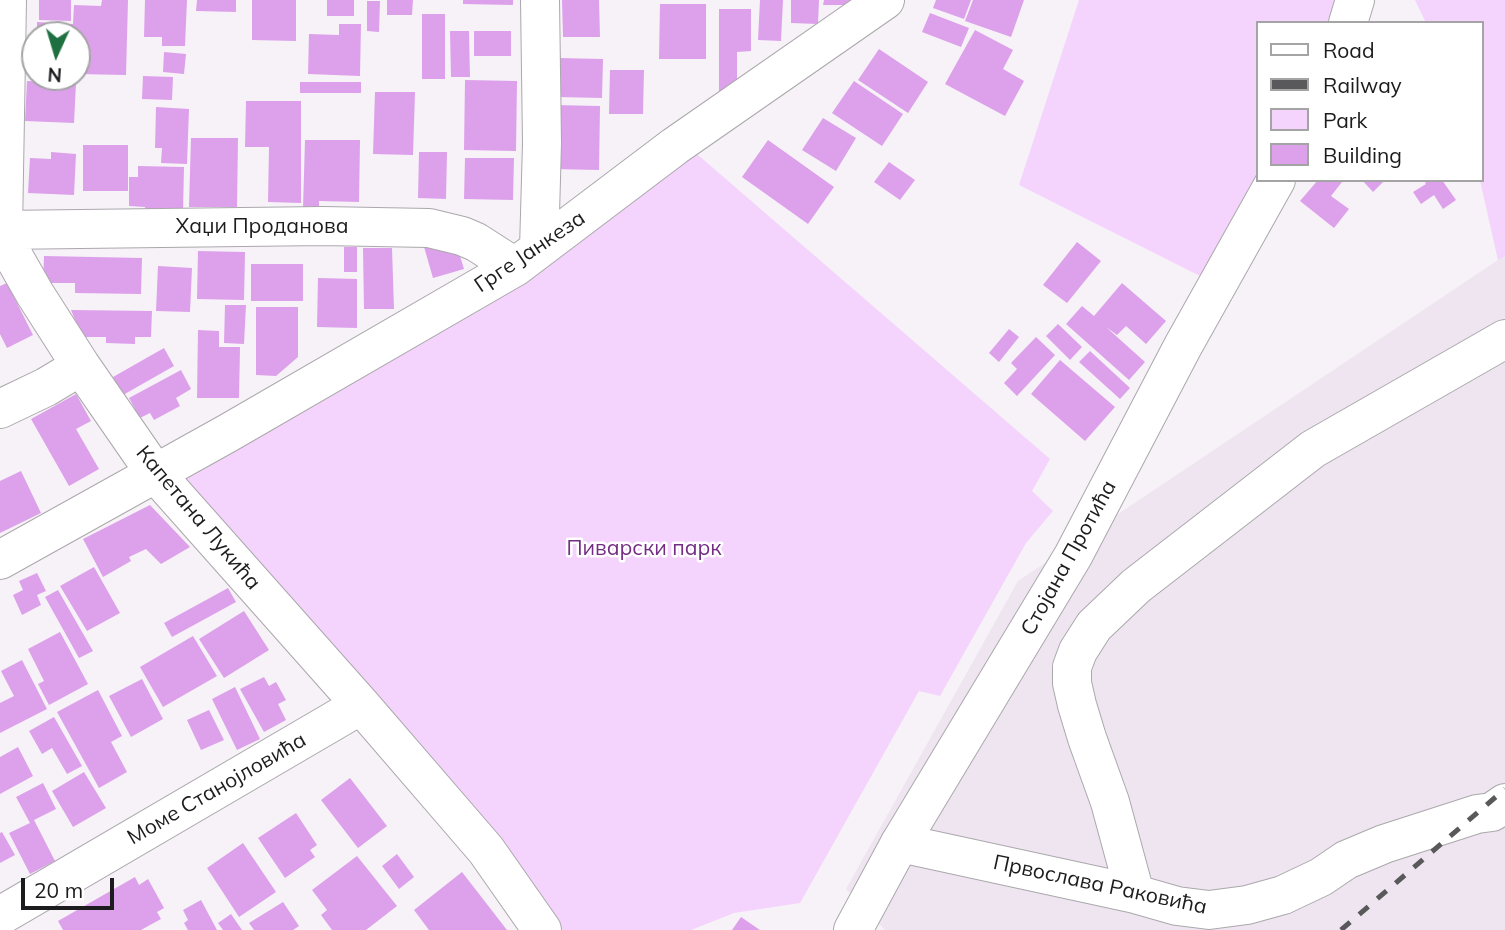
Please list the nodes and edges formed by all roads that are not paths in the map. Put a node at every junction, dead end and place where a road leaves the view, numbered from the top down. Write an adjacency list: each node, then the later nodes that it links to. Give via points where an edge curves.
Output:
1 (7, 0): 7 (street, Капетана Лукића)
2 (540, 0): 8 (street, via 542,143)
3 (885, 0): 8 (street, Грге Јанкеза, via 676,146)
4 (1355, 0): 5 (street)
5 (1349, 21)
6 (1275, 182): 16 (street, Стојана Протића, via 1073,556)
7 (1, 230): 8 (street, Хаџи Проданова, via 429,228); 10 (street, Капетана Лукића)
8 (527, 258): 12 (street, Грге Јанкеза)
9 (1505, 339): 17 (street, via 1313,449 1136,586 1094,626 1072,667 1072,683)
10 (81, 366): 11 (street); 12 (street, Капетана Лукића)
11 (0, 409)
12 (156, 473): 13 (street, Грге Јанкеза); 14 (street, Капетана Лукића)
13 (0, 560)
14 (361, 705): 18 (street, Моме Станојловића); 19 (street, Капетана Лукића, via 486,850)
15 (1501, 807): 17 (street, Првослава Раковића, via 1384,844 1283,895 1247,905 1209,910)
16 (900, 843): 17 (street, Првослава Раковића); 20 (street, Стојана Протића)
17 (1135, 894)
18 (0, 916)
19 (542, 930)
20 (853, 930)

